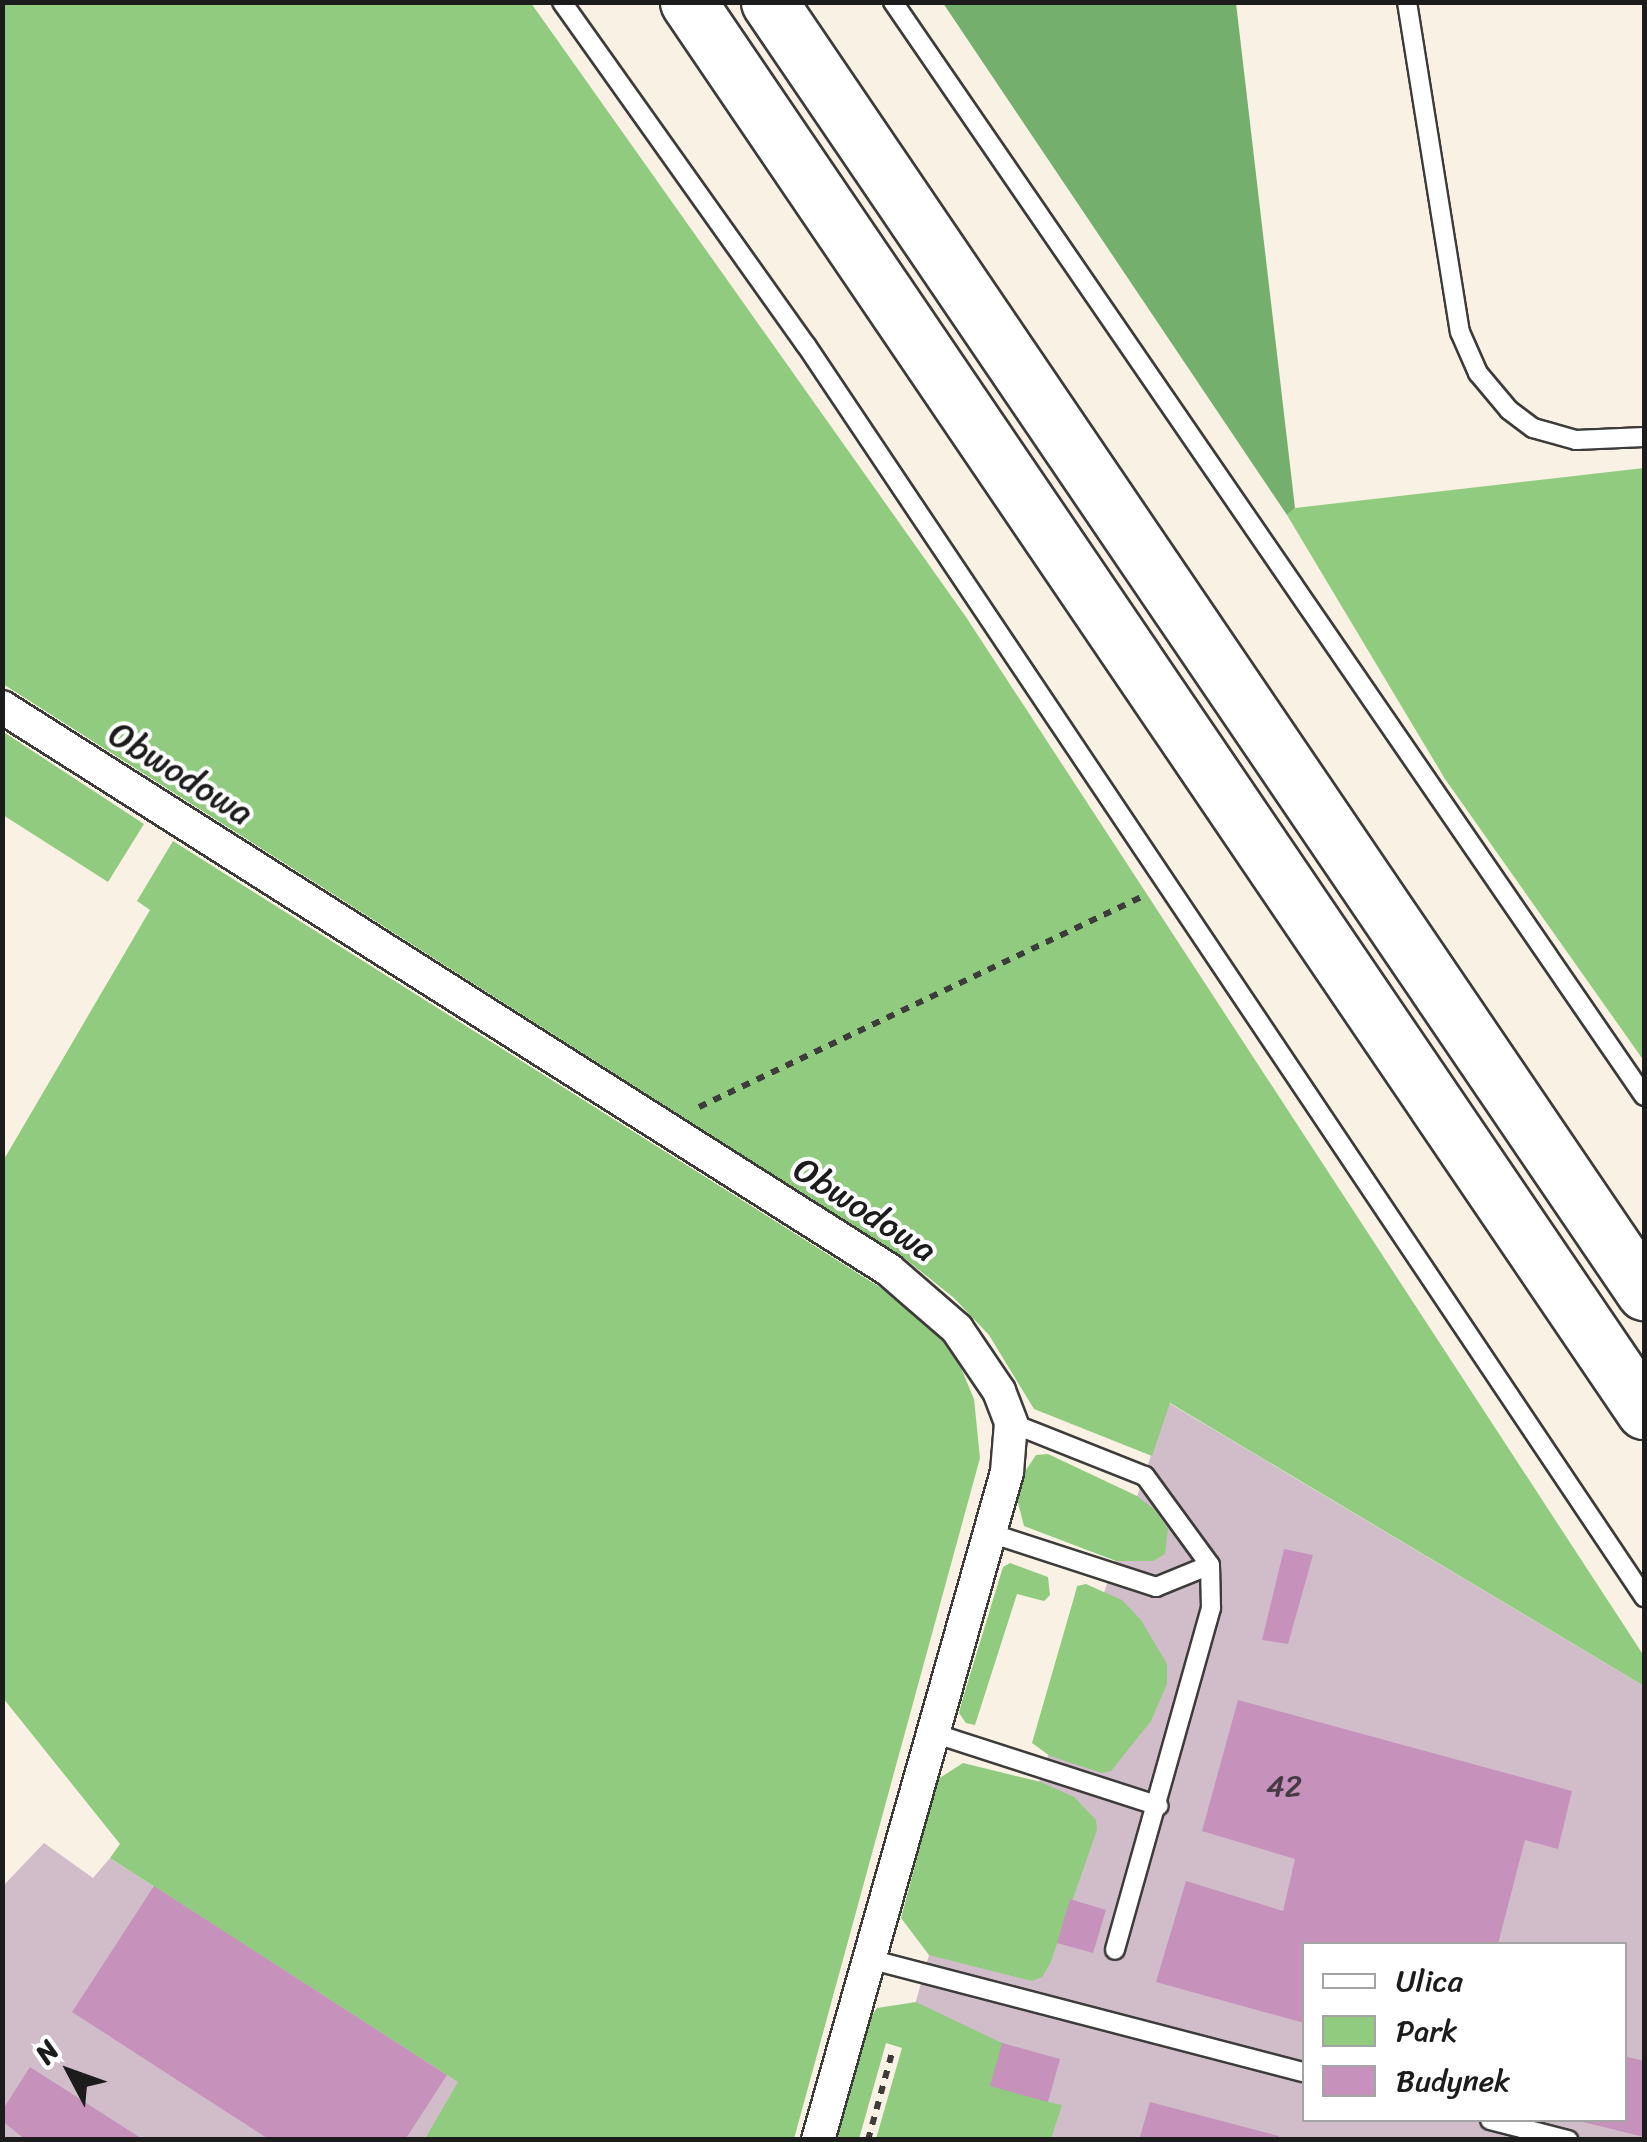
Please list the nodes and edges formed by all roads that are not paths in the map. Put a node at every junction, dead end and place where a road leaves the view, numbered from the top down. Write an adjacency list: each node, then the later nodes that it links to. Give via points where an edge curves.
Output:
1 (562, 2): 14 (lane, via 806,344)
2 (688, 2): 10 (highway)
3 (770, 2): 9 (highway)
4 (894, 2): 8 (lane)
5 (1407, 2): 6 (lane, via 1460,332 1478,374 1532,428 1576,440)
6 (1644, 437)
7 (2, 707): 11 (street, Obwodowa, via 927,1298 981,1360)
8 (1644, 1096)
9 (1644, 1292)
10 (1644, 1411)
11 (1011, 1423): 12 (street, via 1007,1472); 13 (lane, via 1145,1476)
12 (990, 1533): 13 (lane, via 1156,1587); 15 (street)
13 (1210, 1565): 16 (lane, via 1211,1608)
14 (1644, 1597)
15 (933, 1732): 16 (lane); 18 (street)
16 (1159, 1806): 17 (lane)
17 (1115, 1950)
18 (869, 1960): 19 (lane); 21 (street)
19 (1302, 2071)
20 (1498, 2122): 22 (lane)
21 (818, 2140)
22 (1568, 2140)

